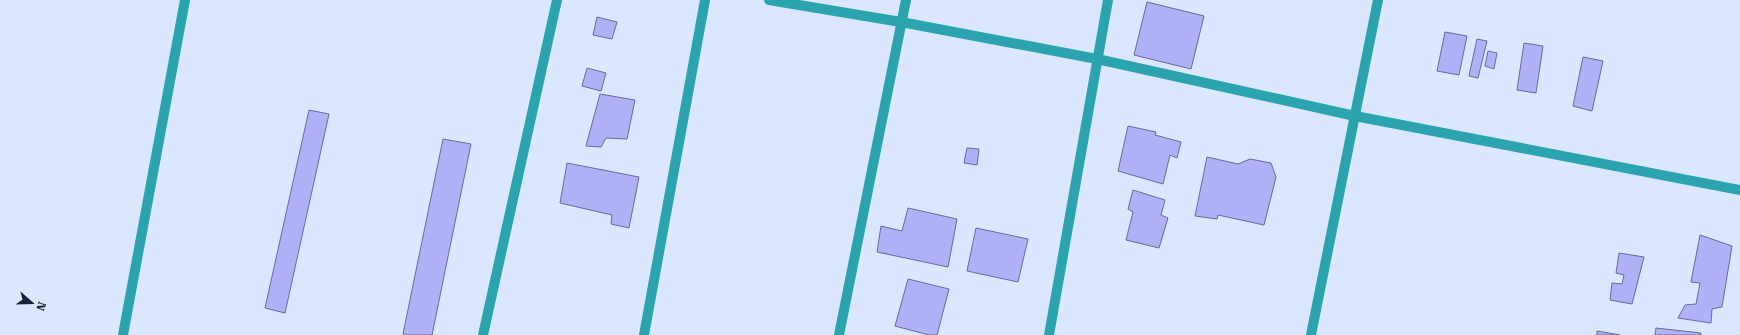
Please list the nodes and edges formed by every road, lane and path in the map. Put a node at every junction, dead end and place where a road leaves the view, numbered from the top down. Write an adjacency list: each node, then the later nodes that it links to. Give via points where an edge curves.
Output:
1 (185, 0): 12 (street)
2 (557, 0): 13 (street)
3 (705, 0): 14 (street)
4 (769, 0): 8 (street)
5 (906, 0): 8 (street)
6 (1108, 0): 9 (street)
7 (1378, 0): 10 (street)
8 (901, 22): 9 (street); 15 (street)
9 (1097, 59): 10 (street); 16 (street)
10 (1355, 116): 11 (street); 17 (street)
11 (1740, 190)
12 (123, 335)
13 (483, 335)
14 (644, 335)
15 (839, 335)
16 (1049, 335)
17 (1312, 335)

